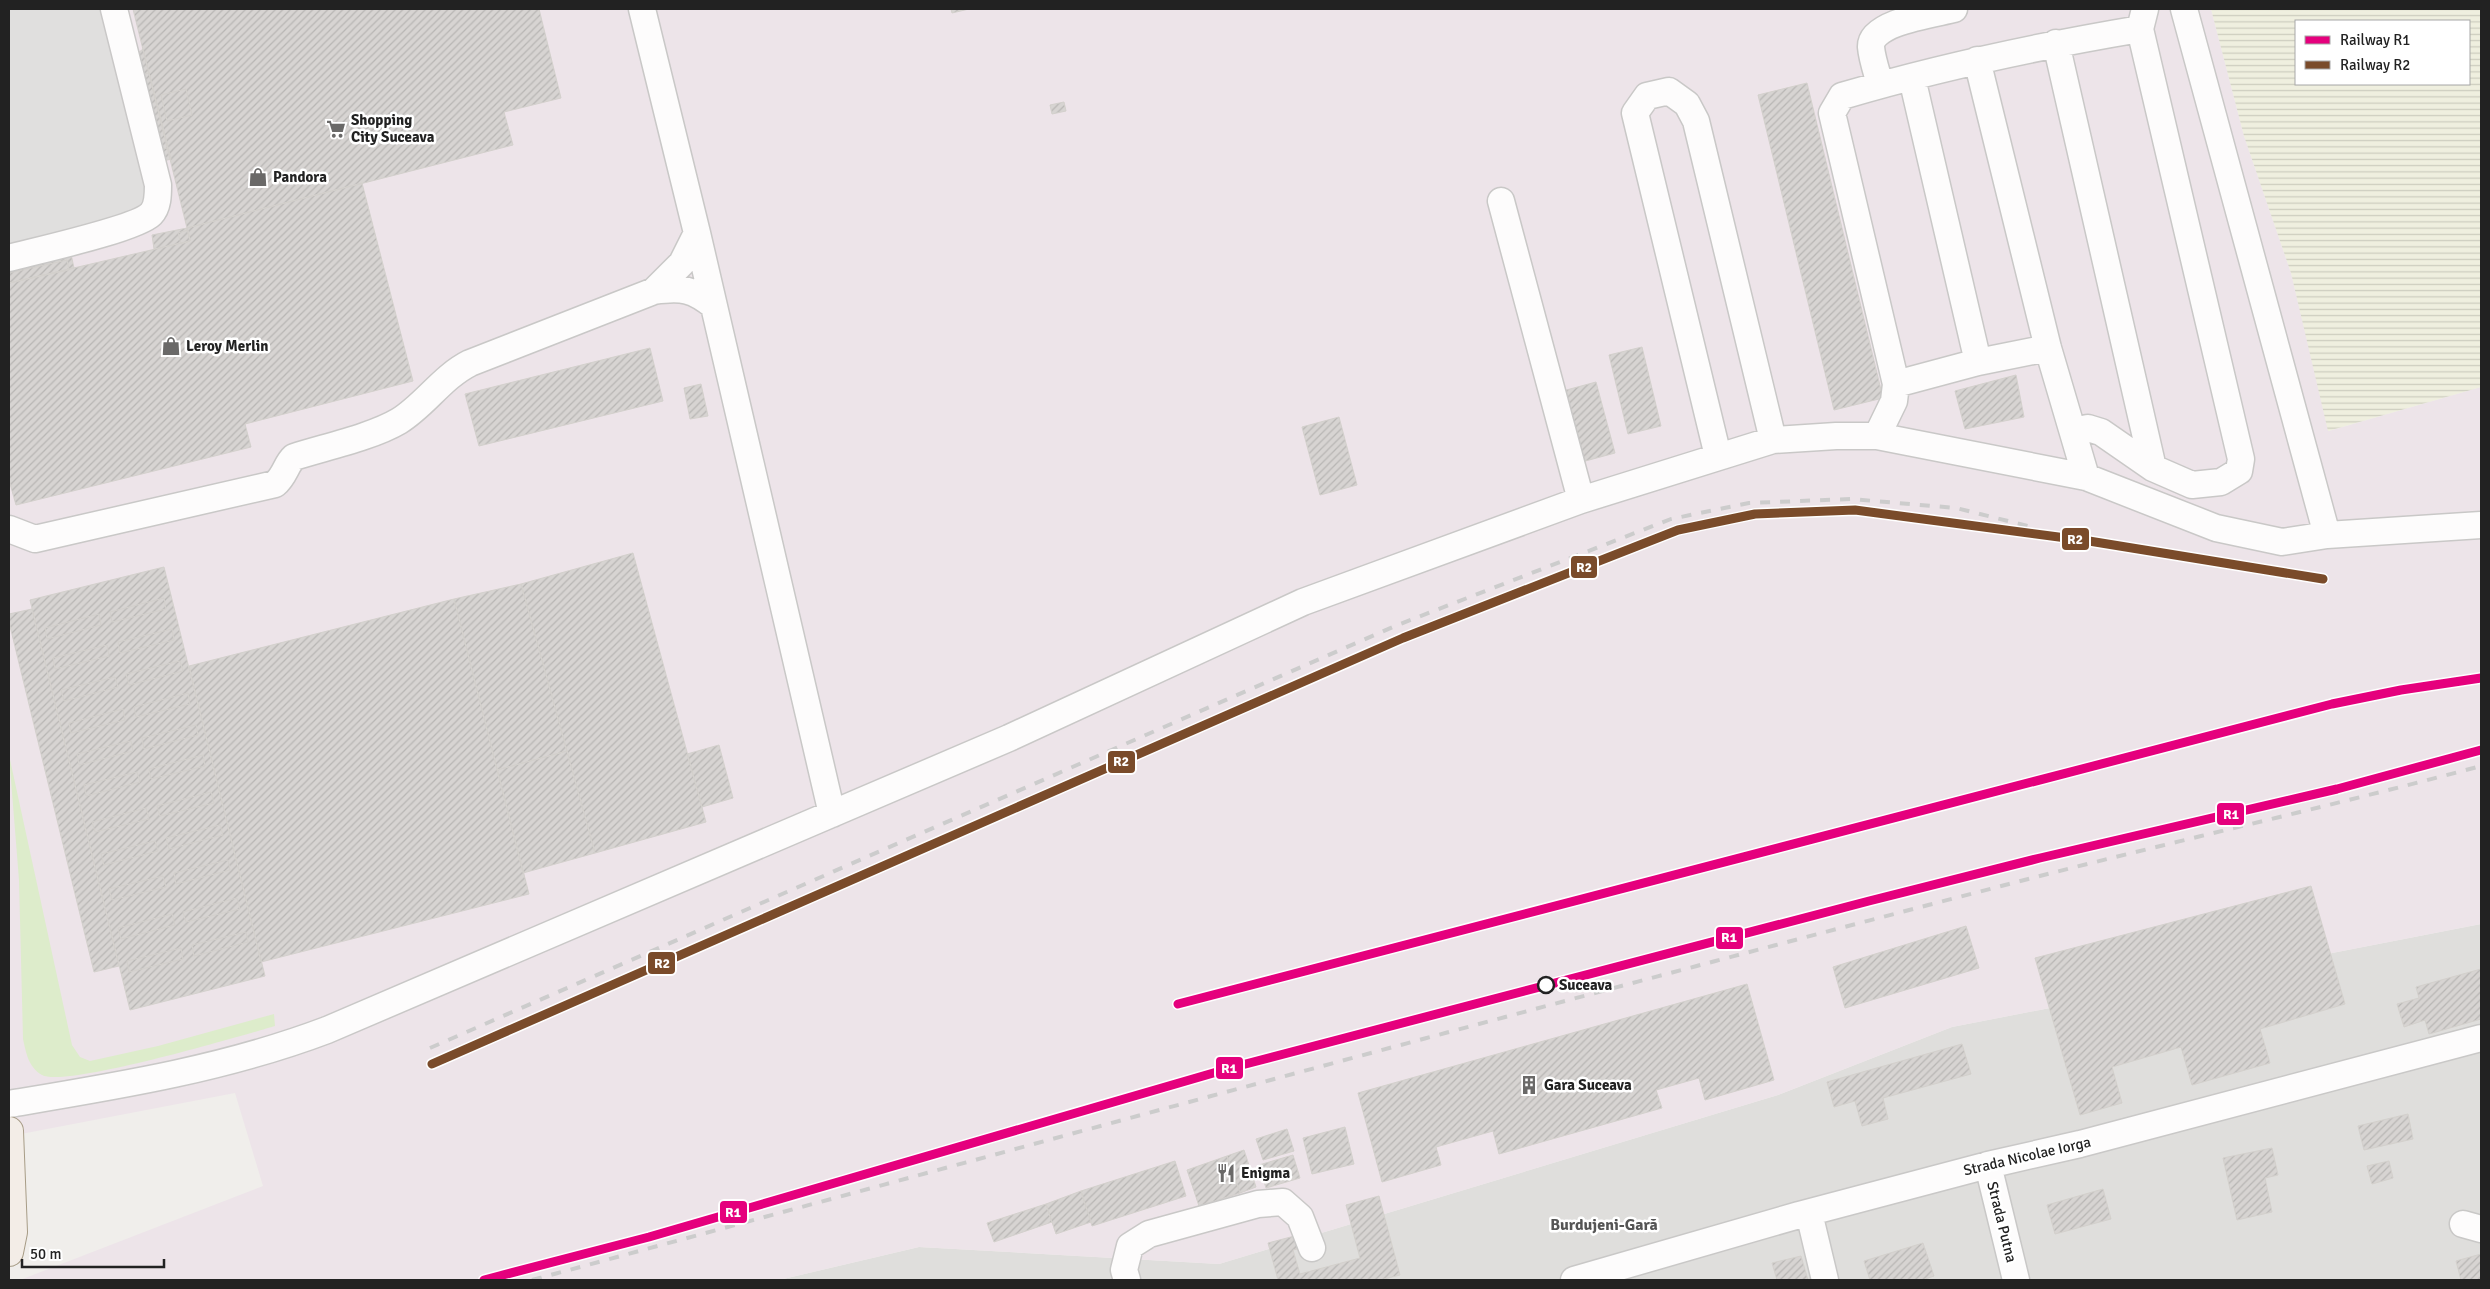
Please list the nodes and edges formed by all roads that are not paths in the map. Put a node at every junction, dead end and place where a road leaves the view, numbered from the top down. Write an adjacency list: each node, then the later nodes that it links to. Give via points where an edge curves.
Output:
1 (114, 9): 12 (street, via 158,185 157,203 152,213 130,225)
2 (642, 9): 11 (street)
3 (1954, 9): 9 (street, via 1894,24 1878,32 1871,45)
4 (2184, 9): 27 (street)
5 (2143, 19): 6 (street); 22 (street, via 2241,459 2239,471 2221,482 2192,486)
6 (2056, 43): 7 (street); 22 (street)
7 (1977, 60): 8 (street); 15 (street)
8 (1912, 78): 9 (street); 16 (street)
9 (1880, 84): 17 (street, via 1842,96 1832,113)
10 (1501, 201): 24 (street)
11 (697, 233): 13 (street, via 682,263); 14 (street)
12 (9, 258)
13 (654, 292): 14 (street, via 688,290 701,295); 26 (street, via 463,367 410,413 392,424 294,457 275,484 35,539)
14 (714, 306): 28 (street)
15 (2048, 348): 16 (street); 18 (street)
16 (1978, 362): 17 (street)
17 (1896, 384): 19 (street, via 1894,400)
18 (2074, 430): 22 (street, via 2088,428 2100,432); 23 (street)
19 (1877, 436): 20 (street); 23 (street)
20 (1773, 440): 21 (street); 21 (street, via 1696,121 1687,104 1669,91 1647,96 1634,113)
21 (1718, 456): 24 (street)
22 (2153, 468)
23 (2086, 477): 27 (street, via 2216,528 2282,542)
24 (1581, 500): 28 (street, via 1303,602 1009,738)
25 (2481, 525): 27 (street)
26 (9, 529)
27 (2327, 535)
28 (832, 814): 30 (street, via 298,1041 194,1070)
29 (2481, 1038): 32 (street, Strada Nicolae Iorga, via 2080,1144)
30 (9, 1104)
31 (9, 1131): 35 (main road, via 13,1232)
32 (1988, 1164): 33 (street, Strada Nicolae Iorga); 40 (street, Strada Putna)
33 (1809, 1213): 36 (street, Strada Nicolae Iorga); 39 (street)
34 (1312, 1248): 37 (street, via 1300,1217 1283,1202 1258,1204 1149,1234 1130,1246 1124,1270)
35 (9, 1252)
36 (1624, 1273): 38 (street, Strada Nicolae Iorga)
37 (1127, 1280)
38 (1574, 1280)
39 (1825, 1280)
40 (2016, 1280)

